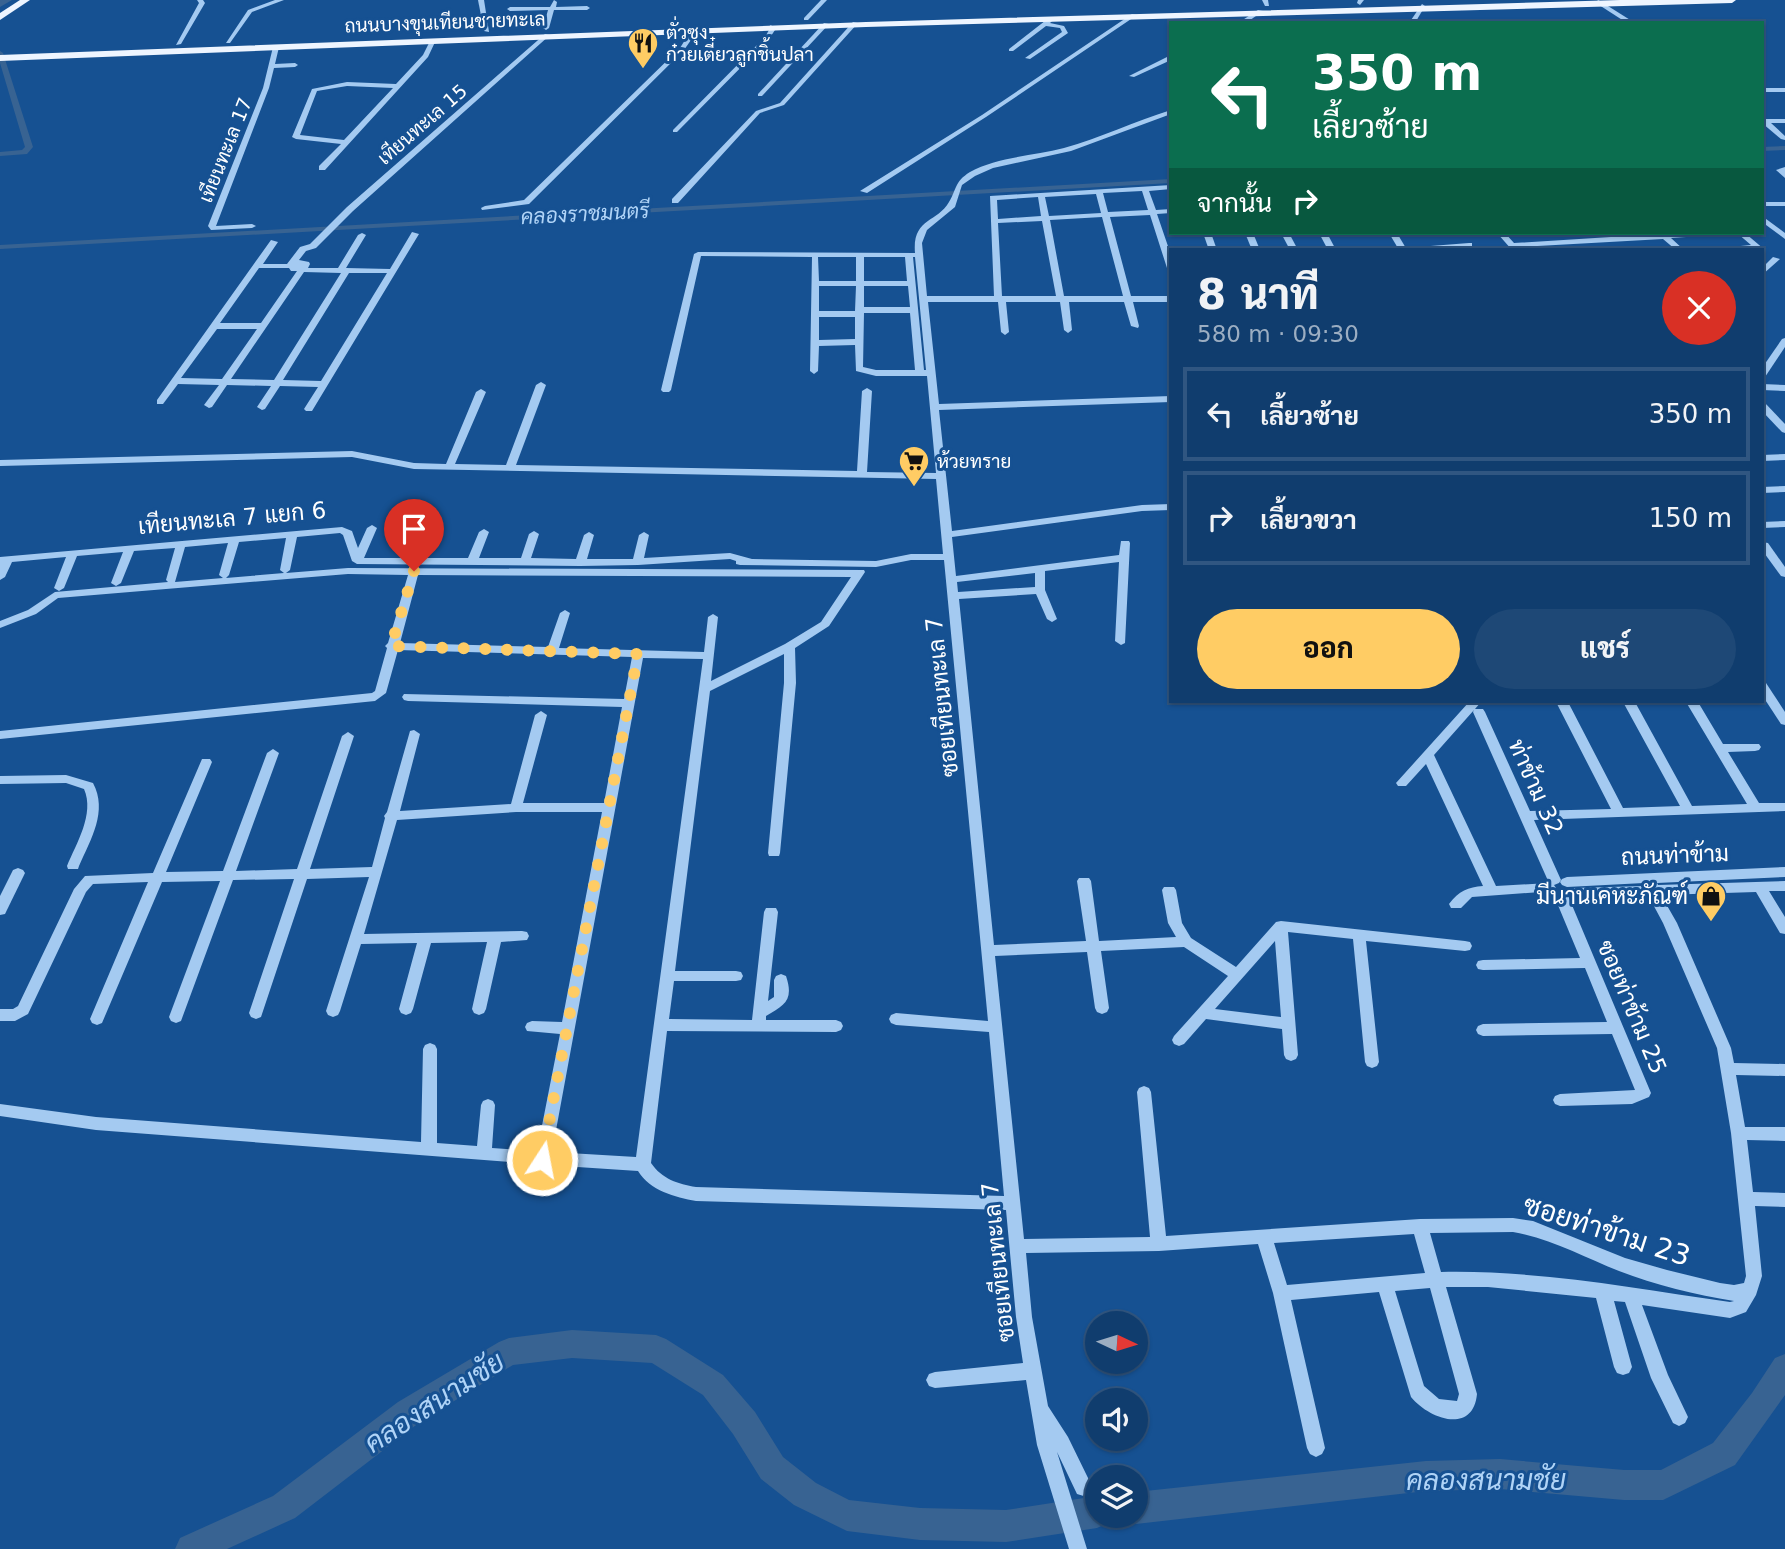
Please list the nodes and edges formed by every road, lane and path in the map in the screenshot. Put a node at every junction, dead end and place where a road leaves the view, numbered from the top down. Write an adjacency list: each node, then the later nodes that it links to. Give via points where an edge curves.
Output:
1 (11, 0): 18 (main road)
2 (19, 0): 18 (main road)
3 (26, 0): 18 (main road)
4 (200, 0): 33 (street, via 200,8)
5 (282, 0): 34 (street, via 250,10)
6 (481, 0): 30 (street)
7 (554, 0): 17 (street)
8 (824, 0): 20 (street)
9 (1732, 0): 12 (main road, ถนนบางขุนเทียนชายทะเล)
10 (1361, 1): 11 (main road, ถนนบางขุนเทียนชายทะเล); 13 (main road, ถนนบางขุนเทียนชายทะเล)
11 (1437, 2): 12 (main road, ถนนบางขุนเทียนชายทะเล); 14 (main road, ถนนบางขุนเทียนชายทะเล)
12 (1591, 4): 24 (street)
13 (1264, 5): 14 (main road, ถนนบางขุนเทียนชายทะเล); 19 (main road, ถนนบางขุนเทียนชายทะเล); 20 (main road, ถนนบางขุนเทียนชายทะเล); 22 (street)
14 (1422, 6): 23 (street)
15 (587, 8): 17 (street)
16 (510, 9): 17 (street)
17 (552, 9): 31 (street)
18 (0, 12)
19 (1134, 15): 21 (main road, ถนนบางขุนเทียนชายทะเล); 59 (street)
20 (806, 19): 25 (main road, ถนนบางขุนเทียนชายทะเล)
21 (1050, 21): 26 (main road, ถนนบางขุนเทียนชายทะเล); 36 (street); 38 (street, via 1066,32)
22 (1244, 21)
23 (1413, 21)
24 (1628, 21)
25 (786, 23): 27 (main road, ถนนบางขุนเทียนชายทะเล); 28 (main road, ถนนบางขุนเทียนชายทะเล)
26 (855, 23): 27 (main road, ถนนบางขุนเทียนชายทะเล); 63 (street, via 782,104 758,112)
27 (826, 24): 46 (street)
28 (764, 25): 29 (main road, ถนนบางขุนเทียนชายทะเล); 31 (main road, ถนนบางขุนเทียนชายทะเล); 51 (street, via 772,30 767,38)
29 (690, 30): 31 (main road, ถนนบางขุนเทียนชายทะเล); 65 (street, via 682,49 526,202)
30 (488, 31): 31 (main road, ถนนบางขุนเทียนชายทะเล); 34 (main road, ถนนบางขุนเทียนชายทะเล)
31 (547, 32): 32 (main road, ถนนบางขุนเทียนชายทะเล); 88 (street, เทียนทะเล 15)
32 (433, 40): 35 (main road, ถนนบางขุนเทียนชายทะเล); 43 (street, via 429,52)
33 (178, 44): 34 (main road, ถนนบางขุนเทียนชายทะเล); 37 (main road, ถนนบางขุนเทียนชายทะเล)
34 (226, 46): 35 (main road, ถนนบางขุนเทียนชายทะเล); 37 (main road, ถนนบางขุนเทียนชายทะเล)
35 (276, 47): 41 (street, เทียนทะเล 17)
36 (1011, 50)
37 (4, 54)
38 (1028, 58)
39 (1169, 59): 42 (street)
40 (295, 65): 41 (street)
41 (273, 66): 72 (street, เทียนทะเล 17, via 212,226)
42 (1132, 76)
43 (399, 86): 53 (street); 53 (street, via 347,84 314,90 297,139)
44 (1764, 90): 45 (street)
45 (1785, 90)
46 (760, 95)
47 (1169, 113): 99 (street, ซอยเทียนทะเล 7, via 1068,149 991,166 961,181 955,201 921,233)
48 (1764, 120): 50 (street)
49 (1764, 121): 52 (street)
50 (1785, 121)
51 (675, 128)
52 (1783, 138)
53 (346, 142): 54 (street)
54 (322, 169)
55 (1785, 169): 56 (street, via 1780,170)
56 (1785, 176)
57 (1169, 187): 58 (street)
58 (1145, 189): 60 (street); 67 (street)
59 (864, 191)
60 (1099, 191): 61 (street); 68 (street)
61 (1041, 194): 69 (street); 71 (street, via 993,198)
62 (1770, 197): 64 (street)
63 (675, 201)
64 (1781, 204)
65 (485, 208)
66 (1169, 211): 67 (street)
67 (1153, 212): 68 (street); 102 (street)
68 (1106, 215): 69 (street); 115 (street)
69 (1046, 218): 71 (street); 112 (street)
70 (1764, 220): 74 (street)
71 (995, 221): 114 (street)
72 (252, 226)
73 (1785, 227): 74 (street)
74 (1775, 228): 75 (street); 84 (street)
75 (1764, 229)
76 (415, 234): 107 (street)
77 (362, 235): 106 (street)
78 (1544, 235): 87 (street)
79 (1585, 235): 85 (street)
80 (1662, 235): 83 (street); 95 (street)
81 (1703, 235): 96 (street)
82 (1743, 235): 97 (street)
83 (1625, 236): 85 (street); 94 (street)
84 (1785, 237)
85 (1592, 241): 87 (street); 93 (street)
86 (274, 242): 104 (street)
87 (1552, 242): 91 (street); 92 (street)
88 (313, 246): 103 (street, via 303,249); 105 (street, via 316,249)
89 (1472, 247): 90 (street)
90 (1445, 248)
91 (1514, 248)
92 (1558, 248)
93 (1599, 248)
94 (1639, 248)
95 (1678, 248)
96 (1718, 248)
97 (1759, 248)
98 (860, 255): 99 (street); 111 (street); 140 (street, via 698,254)
99 (914, 255): 109 (street); 117 (street, ซอยเทียนทะเล 7)
100 (815, 258): 110 (street)
101 (1776, 259): 108 (street)
102 (1169, 262)
103 (291, 265): 104 (street); 105 (street, via 301,262)
104 (257, 266): 120 (street)
105 (304, 267): 106 (street); 121 (street)
106 (343, 270): 107 (street); 135 (street)
107 (393, 271): 136 (street)
108 (1764, 271)
109 (911, 283): 111 (street); 117 (street)
110 (815, 284): 111 (street); 119 (street)
111 (859, 284): 118 (street)
112 (1062, 298): 114 (street); 115 (street); 123 (street)
113 (1169, 299): 115 (street)
114 (1000, 300): 116 (street); 124 (street)
115 (1128, 300): 122 (street)
116 (977, 301): 117 (street)
117 (920, 305): 118 (street); 129 (street, ซอยเทียนทะเล 7)
118 (858, 312): 119 (street); 126 (street)
119 (815, 314): 127 (street)
120 (215, 326): 121 (street); 133 (street)
121 (264, 326): 134 (street)
122 (1135, 326)
123 (1068, 330)
124 (1005, 332)
125 (1785, 341): 128 (street)
126 (859, 342): 127 (street); 131 (street, via 859,369)
127 (814, 343): 130 (street)
128 (1781, 352): 132 (street)
129 (925, 370): 131 (street); 147 (street, ซอยเทียนทะเล 7)
130 (814, 371)
131 (870, 371)
132 (1764, 373)
133 (175, 381): 134 (street); 144 (street)
134 (225, 382): 135 (street); 145 (street)
135 (278, 383): 136 (street); 146 (street)
136 (324, 384): 149 (street)
137 (541, 386): 155 (street)
138 (1764, 387): 139 (street)
139 (1785, 388)
140 (666, 390)
141 (867, 391): 156 (street)
142 (481, 392): 154 (street)
143 (1169, 399): 147 (street)
144 (160, 402)
145 (209, 405)
146 (262, 407)
147 (934, 407): 157 (street, ซอยเทียนทะเล 7)
148 (1764, 407): 150 (street)
149 (309, 409)
150 (1785, 430)
151 (1785, 457): 152 (street)
152 (1764, 458)
153 (0, 463): 154 (street, via 352,454 408,466)
154 (449, 467): 155 (street)
155 (510, 468): 156 (street)
156 (862, 475): 157 (street)
157 (941, 476): 170 (street, ซอยเทียนทะเล 7)
158 (1785, 489): 159 (street)
159 (1764, 490)
160 (1169, 507): 170 (street)
161 (1785, 524): 162 (street)
162 (1764, 525)
163 (372, 528): 180 (street)
164 (430, 530): 186 (street)
165 (484, 532): 181 (street)
166 (534, 534): 182 (street)
167 (589, 535): 184 (street)
168 (644, 535): 183 (street)
169 (292, 536): 171 (street, เทียนทะเล 7 แยก 6); 180 (street, เทียนทะเล 7 แยก 6, via 346,531); 189 (street)
170 (946, 536): 177 (street, ซอยเทียนทะเล 7)
171 (234, 541): 173 (street, เทียนทะเล 7 แยก 6); 191 (street)
172 (1125, 543): 178 (street)
173 (181, 544): 175 (street, เทียนทะเล 7 แยก 6); 193 (street)
174 (1764, 545): 188 (street)
175 (130, 548): 176 (street, เทียนทะเล 7 แยก 6); 195 (street)
176 (73, 553): 179 (street, เทียนทะเล 7 แยก 6); 196 (street)
177 (948, 556): 185 (street); 194 (street, ซอยเทียนทะเล 7)
178 (1124, 558): 187 (street); 203 (street)
179 (4, 559): 192 (street)
180 (357, 561): 186 (street)
181 (472, 562): 182 (street); 186 (street)
182 (525, 562): 184 (street)
183 (638, 562): 184 (street); 185 (street, via 699,559 718,564 747,560)
184 (580, 563)
185 (876, 564): 190 (street)
186 (415, 566): 190 (street); 202 (street, via 57,595); 204 (street)
187 (1040, 568): 194 (street); 197 (street)
188 (1783, 568)
189 (285, 570)
190 (857, 574): 205 (street, via 825,624)
191 (224, 575)
192 (0, 577)
193 (171, 580)
194 (951, 580): 198 (street, ซอยเทียนทะเล 7)
195 (116, 583)
196 (59, 588)
197 (1040, 590): 198 (street); 201 (street)
198 (953, 596): 265 (street, ซอยเทียนทะเล 7)
199 (565, 613): 206 (street)
200 (713, 617): 208 (street)
201 (1052, 619)
202 (0, 625)
203 (1121, 641)
204 (391, 646): 206 (street); 220 (street, via 380,693 371,698)
205 (789, 647): 209 (street); 237 (street, via 790,683)
206 (552, 651): 207 (street)
207 (638, 654): 208 (street); 215 (street)
208 (709, 656): 209 (street)
209 (705, 689): 269 (street)
210 (1764, 689): 218 (street)
211 (408, 697): 215 (street)
212 (1563, 703): 234 (street)
213 (1630, 703): 233 (street)
214 (1693, 703): 223 (street)
215 (629, 704): 229 (street)
216 (1477, 707): 225 (street); 236 (street, ท่าข้าม 32)
217 (541, 715): 232 (street)
218 (1785, 721)
219 (414, 734): 235 (street)
220 (0, 735)
221 (348, 736): 242 (street)
222 (1755, 747): 223 (street)
223 (1720, 748): 230 (street)
224 (273, 753): 243 (street)
225 (1428, 754): 228 (street); 251 (street)
226 (206, 762): 244 (street)
227 (0, 780): 238 (street, via 66,779 89,786 94,796 92,817)
228 (1402, 783)
229 (609, 807): 232 (street); 288 (street)
230 (1755, 807): 231 (street); 233 (street)
231 (1785, 807)
232 (516, 808): 235 (street)
233 (1688, 810): 234 (street)
234 (1619, 812): 236 (street)
235 (390, 816): 239 (street)
236 (1527, 816): 249 (street, ท่าข้าม 32)
237 (774, 853)
238 (74, 866)
239 (377, 872): 242 (street); 261 (street)
240 (1785, 872): 246 (street, ถนนท่าข้าม)
241 (18, 873): 253 (street)
242 (303, 873): 243 (street); 276 (street)
243 (228, 875): 244 (street); 279 (street)
244 (159, 876): 278 (street, via 97,878 84,883 23,1010); 280 (street)
245 (1084, 881): 263 (street)
246 (1651, 884): 248 (street, ถนนท่าข้าม); 249 (street, ถนนท่าข้าม); 295 (street)
247 (1785, 886): 248 (street, ถนนท่าข้าม)
248 (1760, 887): 256 (street)
249 (1561, 888): 251 (street, ถนนท่าข้าม); 266 (street, ซอยท่าข้าม 25)
250 (1169, 890): 262 (street, via 1175,923)
251 (1492, 891): 252 (street, ถนนท่าข้าม, via 1469,892)
252 (1456, 904)
253 (0, 910)
254 (771, 912): 281 (street)
255 (1281, 926): 257 (street); 268 (street); 283 (street)
256 (1785, 929)
257 (1359, 934): 264 (street); 294 (street)
258 (495, 936): 259 (street); 260 (street); 274 (street)
259 (522, 936)
260 (425, 938): 261 (street); 273 (street)
261 (356, 939): 275 (street)
262 (1186, 942): 263 (street); 268 (street)
263 (1093, 945): 265 (street); 272 (street)
264 (1465, 946)
265 (989, 951): 287 (street, ซอยเทียนทะเล 7)
266 (1589, 963): 267 (street); 289 (street, ซอยท่าข้าม 25)
267 (1483, 965)
268 (1235, 974): 277 (street)
269 (667, 976): 270 (street); 284 (street)
270 (736, 976)
271 (782, 980): 281 (street, via 781,1000)
272 (1102, 1008)
273 (406, 1009)
274 (479, 1009)
275 (333, 1011)
276 (256, 1013)
277 (1203, 1013): 283 (street); 291 (street)
278 (0, 1016)
279 (176, 1017)
280 (97, 1019)
281 (759, 1019): 284 (street); 285 (street)
282 (896, 1019): 287 (street)
283 (1289, 1024): 293 (street)
284 (661, 1025): 306 (street)
285 (836, 1026)
286 (533, 1027): 288 (street)
287 (996, 1027): 309 (street, ซอยเทียนทะเล 7)
288 (568, 1028): 305 (street)
289 (1617, 1028): 290 (street); 298 (street, ซอยท่าข้าม 25, via 1644,1093 1632,1098)
290 (1483, 1030)
291 (1179, 1040)
292 (430, 1049): 303 (street)
293 (1291, 1055)
294 (1372, 1062)
295 (1730, 1069): 296 (street); 301 (street)
296 (1785, 1070)
297 (1144, 1092): 312 (street)
298 (1560, 1100)
299 (488, 1105): 304 (street)
300 (0, 1110): 303 (street, via 68,1120)
301 (1739, 1133): 302 (street); 307 (street)
302 (1785, 1134)
303 (429, 1148): 304 (street)
304 (484, 1154): 305 (street)
305 (542, 1160): 306 (street)
306 (643, 1164): 309 (street, via 655,1180 696,1194)
307 (1747, 1199): 308 (street); 316 (street, via 1754,1276)
308 (1785, 1200)
309 (1013, 1203): 313 (street, ซอยเทียนทะเล 7)
310 (1420, 1226): 311 (street, ซอยท่าข้าม 23); 314 (street); 316 (street, ซอยท่าข้าม 23, via 1534,1228 1667,1278 1720,1291)
311 (1264, 1236): 312 (street, ซอยท่าข้าม 23); 318 (street)
312 (1159, 1244): 313 (street, ซอยท่าข้าม 23)
313 (1016, 1246): 321 (street, ซอยเทียนทะเล 7)
314 (1435, 1280): 315 (street); 315 (street, via 1468,1394 1467,1404 1460,1410 1436,1409 1417,1391); 317 (street, via 1488,1279)
315 (1385, 1285): 318 (street)
316 (1750, 1290): 319 (street, via 1740,1306 1730,1310)
317 (1603, 1292): 319 (street); 320 (street)
318 (1280, 1293): 325 (street)
319 (1631, 1296): 324 (street)
320 (1623, 1367)
321 (1031, 1371): 322 (street); 323 (street, ซอยเทียนทะเล 7)
322 (935, 1380)
323 (1038, 1406): 326 (street); 327 (street, ซอยเทียนทะเล 7)
324 (1679, 1417)
325 (1316, 1448)
326 (1085, 1489)
327 (1078, 1549)

